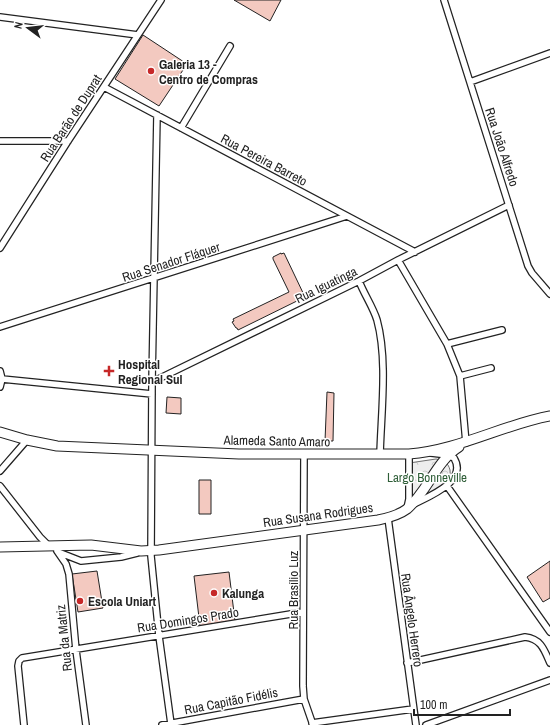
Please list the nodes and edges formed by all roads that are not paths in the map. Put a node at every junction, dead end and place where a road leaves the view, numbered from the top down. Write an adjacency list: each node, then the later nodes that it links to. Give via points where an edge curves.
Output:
1 (161, 0): 4 (street, Rua Barão de Duprat)
2 (444, 0): 7 (street, Rua João Alfredo)
3 (0, 17): 4 (street)
4 (138, 35): 8 (street, Rua Barão de Duprat)
5 (230, 46): 10 (street)
6 (550, 53): 7 (street)
7 (470, 82): 13 (street, Rua João Alfredo)
8 (104, 87): 9 (street, Rua Pereira Barreto); 12 (street, Rua Barão de Duprat)
9 (157, 115): 10 (street, Rua Pereira Barreto); 18 (street)
10 (181, 128): 14 (street, Rua Pereira Barreto)
11 (0, 141): 12 (street)
12 (68, 141): 15 (street, Rua Barão de Duprat)
13 (509, 205): 16 (street, Rua Iguatinga); 20 (street, Rua João Alfredo, via 528,266)
14 (348, 216): 16 (street, Rua Pereira Barreto); 18 (street, Rua Senador Fláquer)
15 (0, 248)
16 (415, 252): 17 (street, Rua Iguatinga)
17 (398, 260): 19 (street, Rua Iguatinga); 23 (street)
18 (154, 279): 21 (street, Rua Senador Fláquer); 28 (street)
19 (359, 281): 28 (street, Rua Iguatinga); 39 (street, via 376,319 381,341)
20 (550, 294)
21 (0, 327)
22 (502, 330): 23 (street)
23 (447, 344): 26 (street)
24 (491, 368): 26 (street)
25 (0, 371): 27 (street)
26 (460, 376): 34 (street)
27 (2, 379): 29 (street); 30 (street)
28 (152, 382): 30 (street)
29 (0, 386)
30 (152, 394): 35 (street)
31 (550, 416): 34 (main road, Alameda Santo Amaro)
32 (0, 432): 33 (main road, Alameda Santo Amaro)
33 (27, 440): 35 (main road, Alameda Santo Amaro, via 56,446); 41 (street)
34 (466, 443): 36 (main road, Alameda Santo Amaro); 40 (main road, Rua Susana Rodrigues)
35 (151, 451): 37 (main road, Alameda Santo Amaro); 49 (street)
36 (425, 453): 38 (main road, Alameda Santo Amaro); 40 (street)
37 (304, 454): 39 (main road, Alameda Santo Amaro); 46 (street, Rua Brasílio Luz)
38 (409, 454): 39 (main road, Alameda Santo Amaro); 44 (street)
39 (380, 455)
40 (448, 455): 43 (street, via 454,458 458,468); 44 (main road, Rua Susana Rodrigues)
41 (0, 471)
42 (0, 486): 48 (street, Rua da Matriz)
43 (447, 486): 44 (street); 52 (street)
44 (407, 508): 45 (main road, Rua Susana Rodrigues)
45 (388, 518): 46 (main road, Rua Susana Rodrigues); 55 (street, Rua Ângelo Herrero)
46 (304, 531): 49 (main road, Rua Susana Rodrigues); 51 (street, Rua Brasílio Luz)
47 (0, 547): 48 (main road)
48 (53, 549): 50 (main road, Rua Susana Rodrigues, via 91,545); 50 (street, Rua Susana Rodrigues, via 81,560 121,557); 54 (street, Rua da Matriz, via 66,564 69,574)
49 (152, 551): 50 (main road, Rua Susana Rodrigues); 53 (street)
50 (141, 552)
51 (303, 612): 53 (street, Rua Domingos Prado); 58 (street, Rua Brasílio Luz)
52 (550, 632)
53 (159, 636): 54 (street, Rua Domingos Prado); 60 (street)
54 (76, 650): 62 (street, Rua Domingos Prado, via 22,658 19,661); 63 (street, Rua da Matriz)
55 (407, 663): 56 (street, via 525,637 538,641); 59 (street, Rua Ângelo Herrero)
56 (550, 663)
57 (550, 680): 66 (street)
58 (304, 699): 60 (street, Rua Capitão Fidélis); 61 (street, Rua Brasílio Luz)
59 (413, 709): 61 (street); 65 (street, Rua Ângelo Herrero)
60 (171, 724): 64 (street, Rua Capitão Fidélis)
61 (312, 724)
62 (24, 725)
63 (86, 725)
64 (162, 725)
65 (416, 725)
66 (426, 725)

